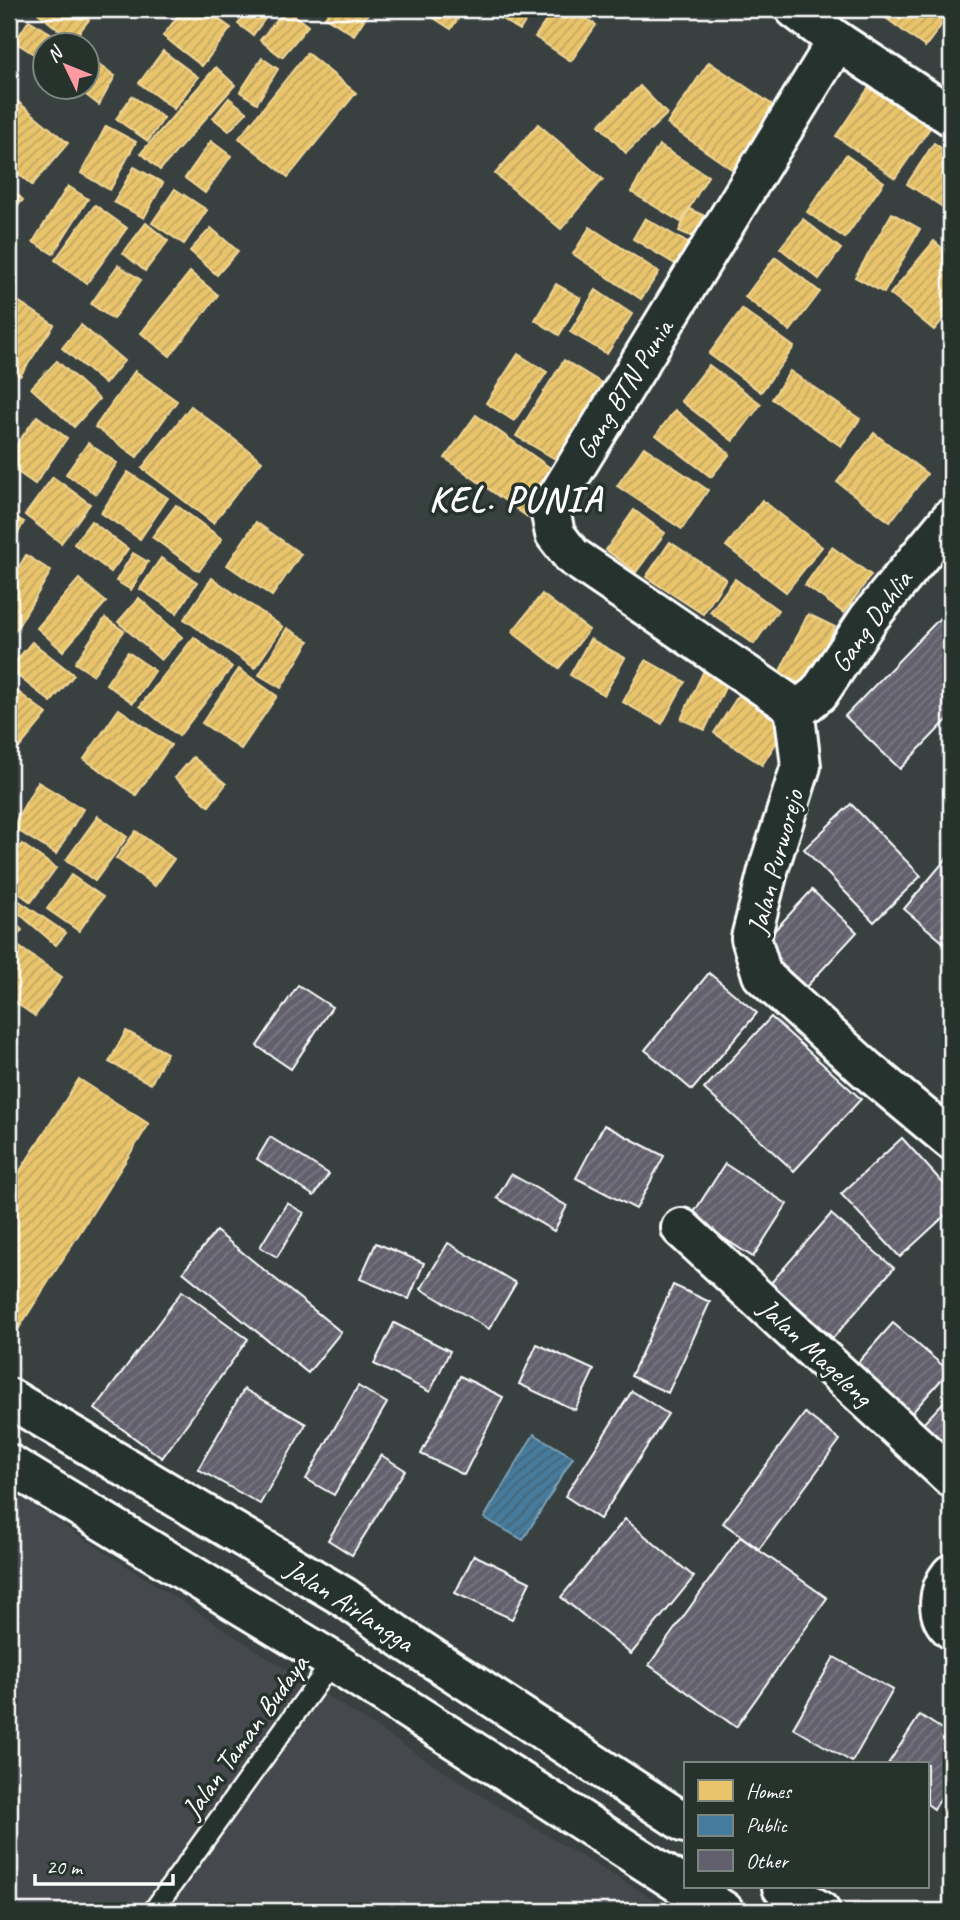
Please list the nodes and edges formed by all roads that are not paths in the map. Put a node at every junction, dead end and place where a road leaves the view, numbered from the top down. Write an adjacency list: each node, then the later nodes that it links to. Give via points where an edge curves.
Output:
1 (795, 9): 2 (street)
2 (838, 41): 3 (street); 5 (street, Gang BTN Punia, via 550,509 555,534 572,556)
3 (951, 116)
4 (951, 518): 5 (street, Gang Dahlia)
5 (806, 700): 6 (street, Jalan Purworejo, via 801,766 751,938 762,975)
6 (951, 1140)
7 (681, 1228): 10 (street, Jalan Mageleng)
8 (9, 1398): 14 (street, Jalan Airlangga, via 344,1597)
9 (9, 1464): 13 (street, Jalan Airlangga)
10 (951, 1477)
11 (951, 1574): 12 (street, via 942,1585 940,1598 944,1622)
12 (951, 1629)
13 (333, 1661): 15 (street, Jalan Airlangga); 18 (lane, Jalan Taman Budaya)
14 (684, 1823)
15 (684, 1886)
16 (687, 1888): 19 (street, Jalan Airlangga)
17 (784, 1888): 20 (street)
18 (153, 1911)
19 (724, 1911)
20 (820, 1911)

